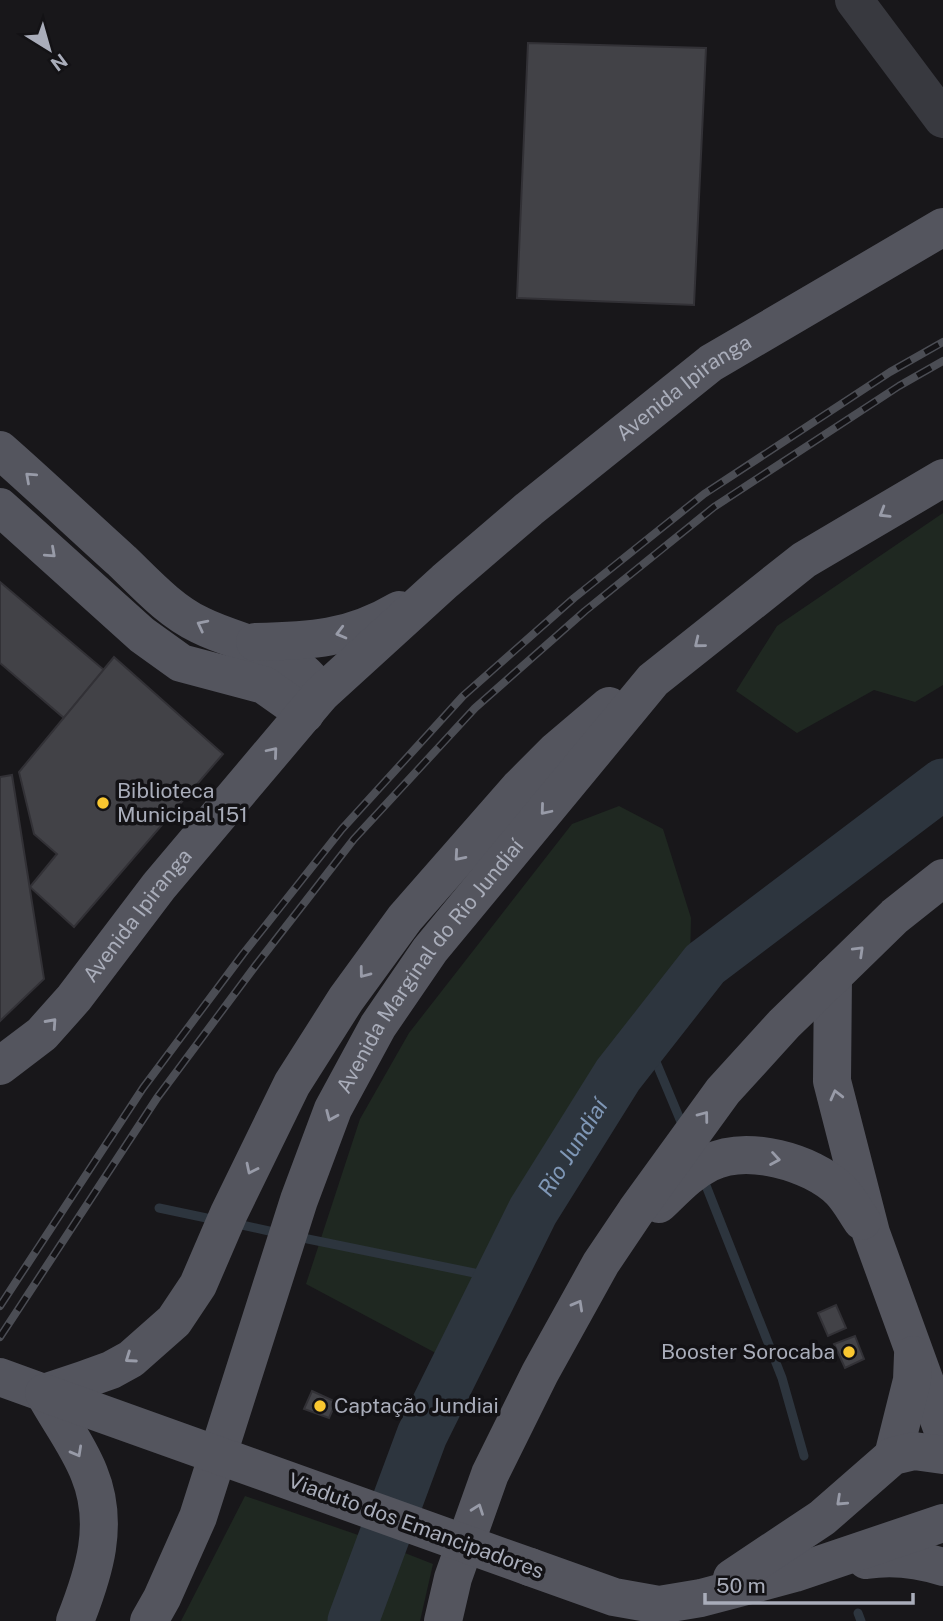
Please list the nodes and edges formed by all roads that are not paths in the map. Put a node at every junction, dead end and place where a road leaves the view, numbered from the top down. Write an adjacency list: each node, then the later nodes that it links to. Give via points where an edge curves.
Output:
1 (854, 0): 2 (street)
2 (943, 119)
3 (943, 226): 8 (main road, Avenida Ipiranga, via 712,363)
4 (0, 450): 7 (main road, one-way to 4)
5 (943, 478): 11 (main road, Avenida Marginal do Rio Jundiaí, one-way to 11, via 804,560)
6 (0, 508): 9 (main road, one-way to 9)
7 (120, 560): 9 (main road); 10 (main road, one-way to 7, via 197,624)
8 (446, 581): 10 (main road, Avenida Ipiranga, one-way to 10, via 389,616 341,634 309,641); 12 (main road, Avenida Ipiranga)
9 (96, 593): 12 (main road, via 181,663 264,685)
10 (248, 642): 12 (main road, via 312,679)
11 (653, 680): 20 (main road, one-way to 20, via 606,707 556,751 405,918 345,999 292,1084 198,1285 174,1321 131,1359); 29 (main road, Avenida Marginal do Rio Jundiaí, one-way to 29, via 430,950 378,1026 333,1110 299,1200 198,1517)
12 (313, 704): 15 (main road, Avenida Ipiranga, one-way to 12, via 42,1034 74,998 159,886)
13 (943, 878): 14 (main road, one-way to 13, via 895,916)
14 (833, 976): 16 (main road, one-way to 14, via 832,1081); 17 (main road, one-way to 14, via 723,1091)
15 (0, 1066)
16 (871, 1233): 17 (main road, one-way to 16, via 688,1175 712,1161 739,1156 783,1159 822,1175 842,1191); 18 (main road)
17 (601, 1263): 30 (main road, one-way to 17, via 453,1578 490,1474)
18 (914, 1347): 21 (main road); 23 (main road, via 912,1380)
19 (0, 1377): 20 (main road, Viaduto dos Emancipadores)
20 (44, 1393): 27 (main road, Viaduto dos Emancipadores, bridge, via 614,1597 659,1605); 28 (main road, one-way to 28, via 89,1473 97,1502 97,1555)
21 (943, 1432)
22 (943, 1455): 23 (main road, via 914,1451)
23 (892, 1456): 27 (main road, one-way to 27, via 822,1518)
24 (943, 1523): 26 (main road)
25 (943, 1567): 26 (main road, via 883,1558)
26 (795, 1573): 27 (main road, Viaduto dos Emancipadores)
27 (701, 1598)
28 (75, 1621)
29 (149, 1621)
30 (443, 1621)

